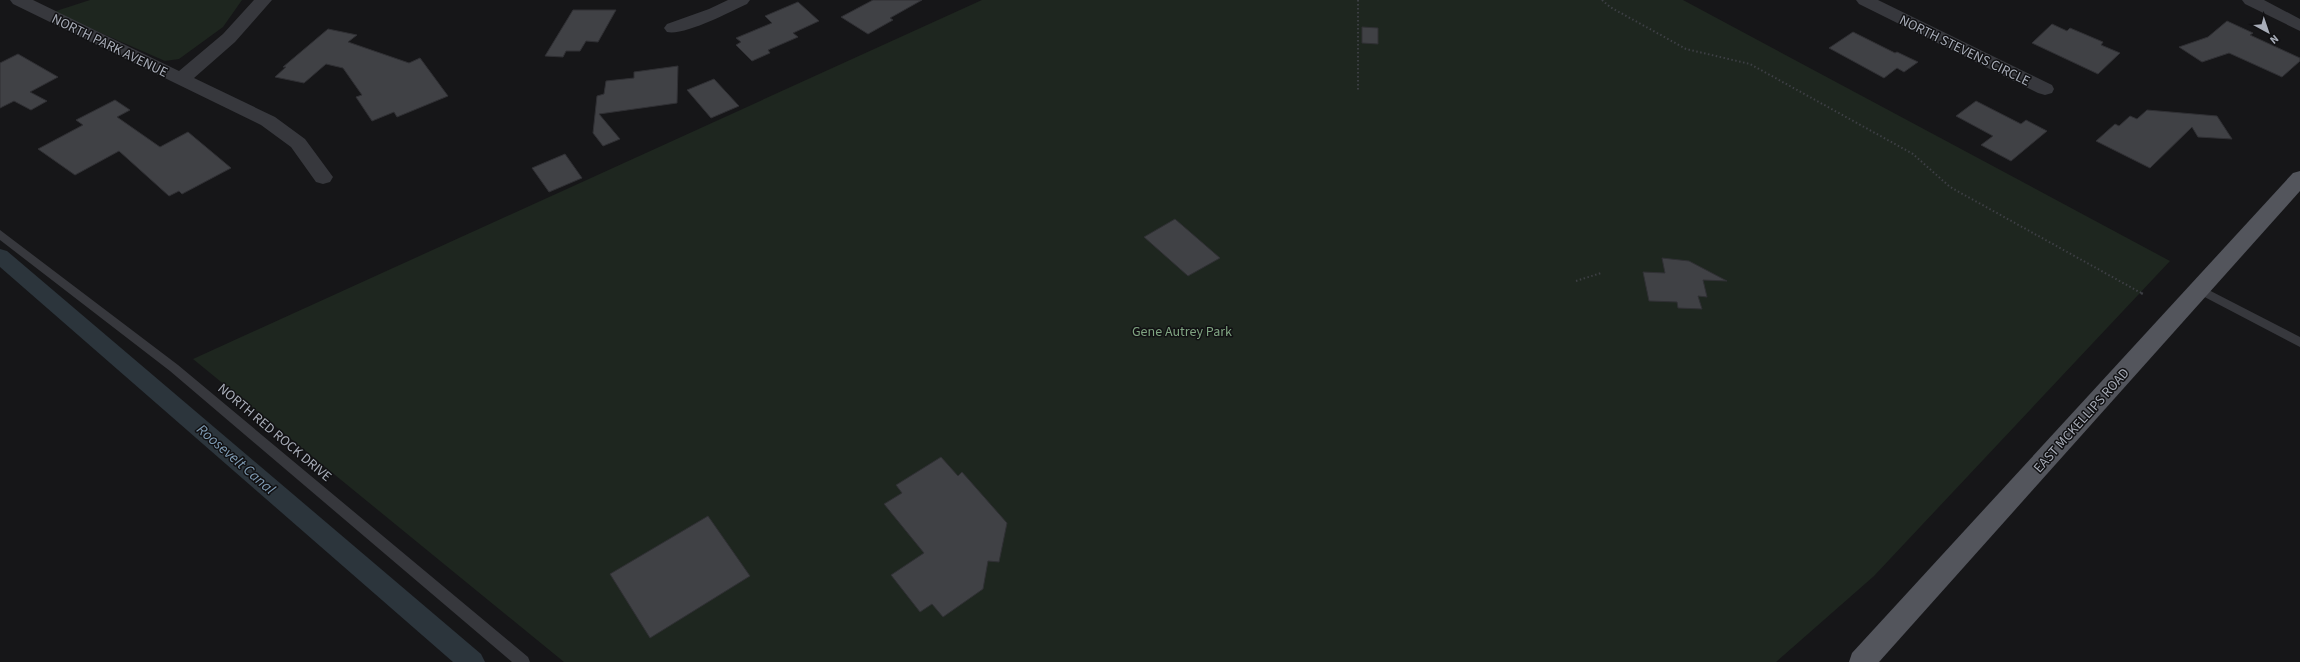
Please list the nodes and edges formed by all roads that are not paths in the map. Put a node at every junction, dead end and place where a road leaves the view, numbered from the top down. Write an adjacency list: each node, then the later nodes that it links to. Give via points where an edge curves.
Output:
1 (19, 0): 8 (street, NORTH PARK AVENUE)
2 (263, 0): 8 (street, NORTH PARK AVENUE, via 229,38)
3 (741, 0): 7 (street, via 715,13)
4 (1865, 0): 9 (street, NORTH STEVENS CIRCLE)
5 (2251, 0): 6 (street)
6 (2300, 26)
7 (673, 28)
8 (180, 79): 10 (street, NORTH PARK AVENUE, via 268,121 298,143)
9 (2045, 89)
10 (323, 177)
11 (2300, 178): 13 (main road, EAST MCKELLIPS ROAD)
12 (0, 234): 15 (lane, NORTH RED ROCK DRIVE, via 174,368)
13 (2199, 289): 14 (lane); 16 (main road, EAST MCKELLIPS ROAD)
14 (2300, 342)
15 (523, 662)
16 (1862, 662)

